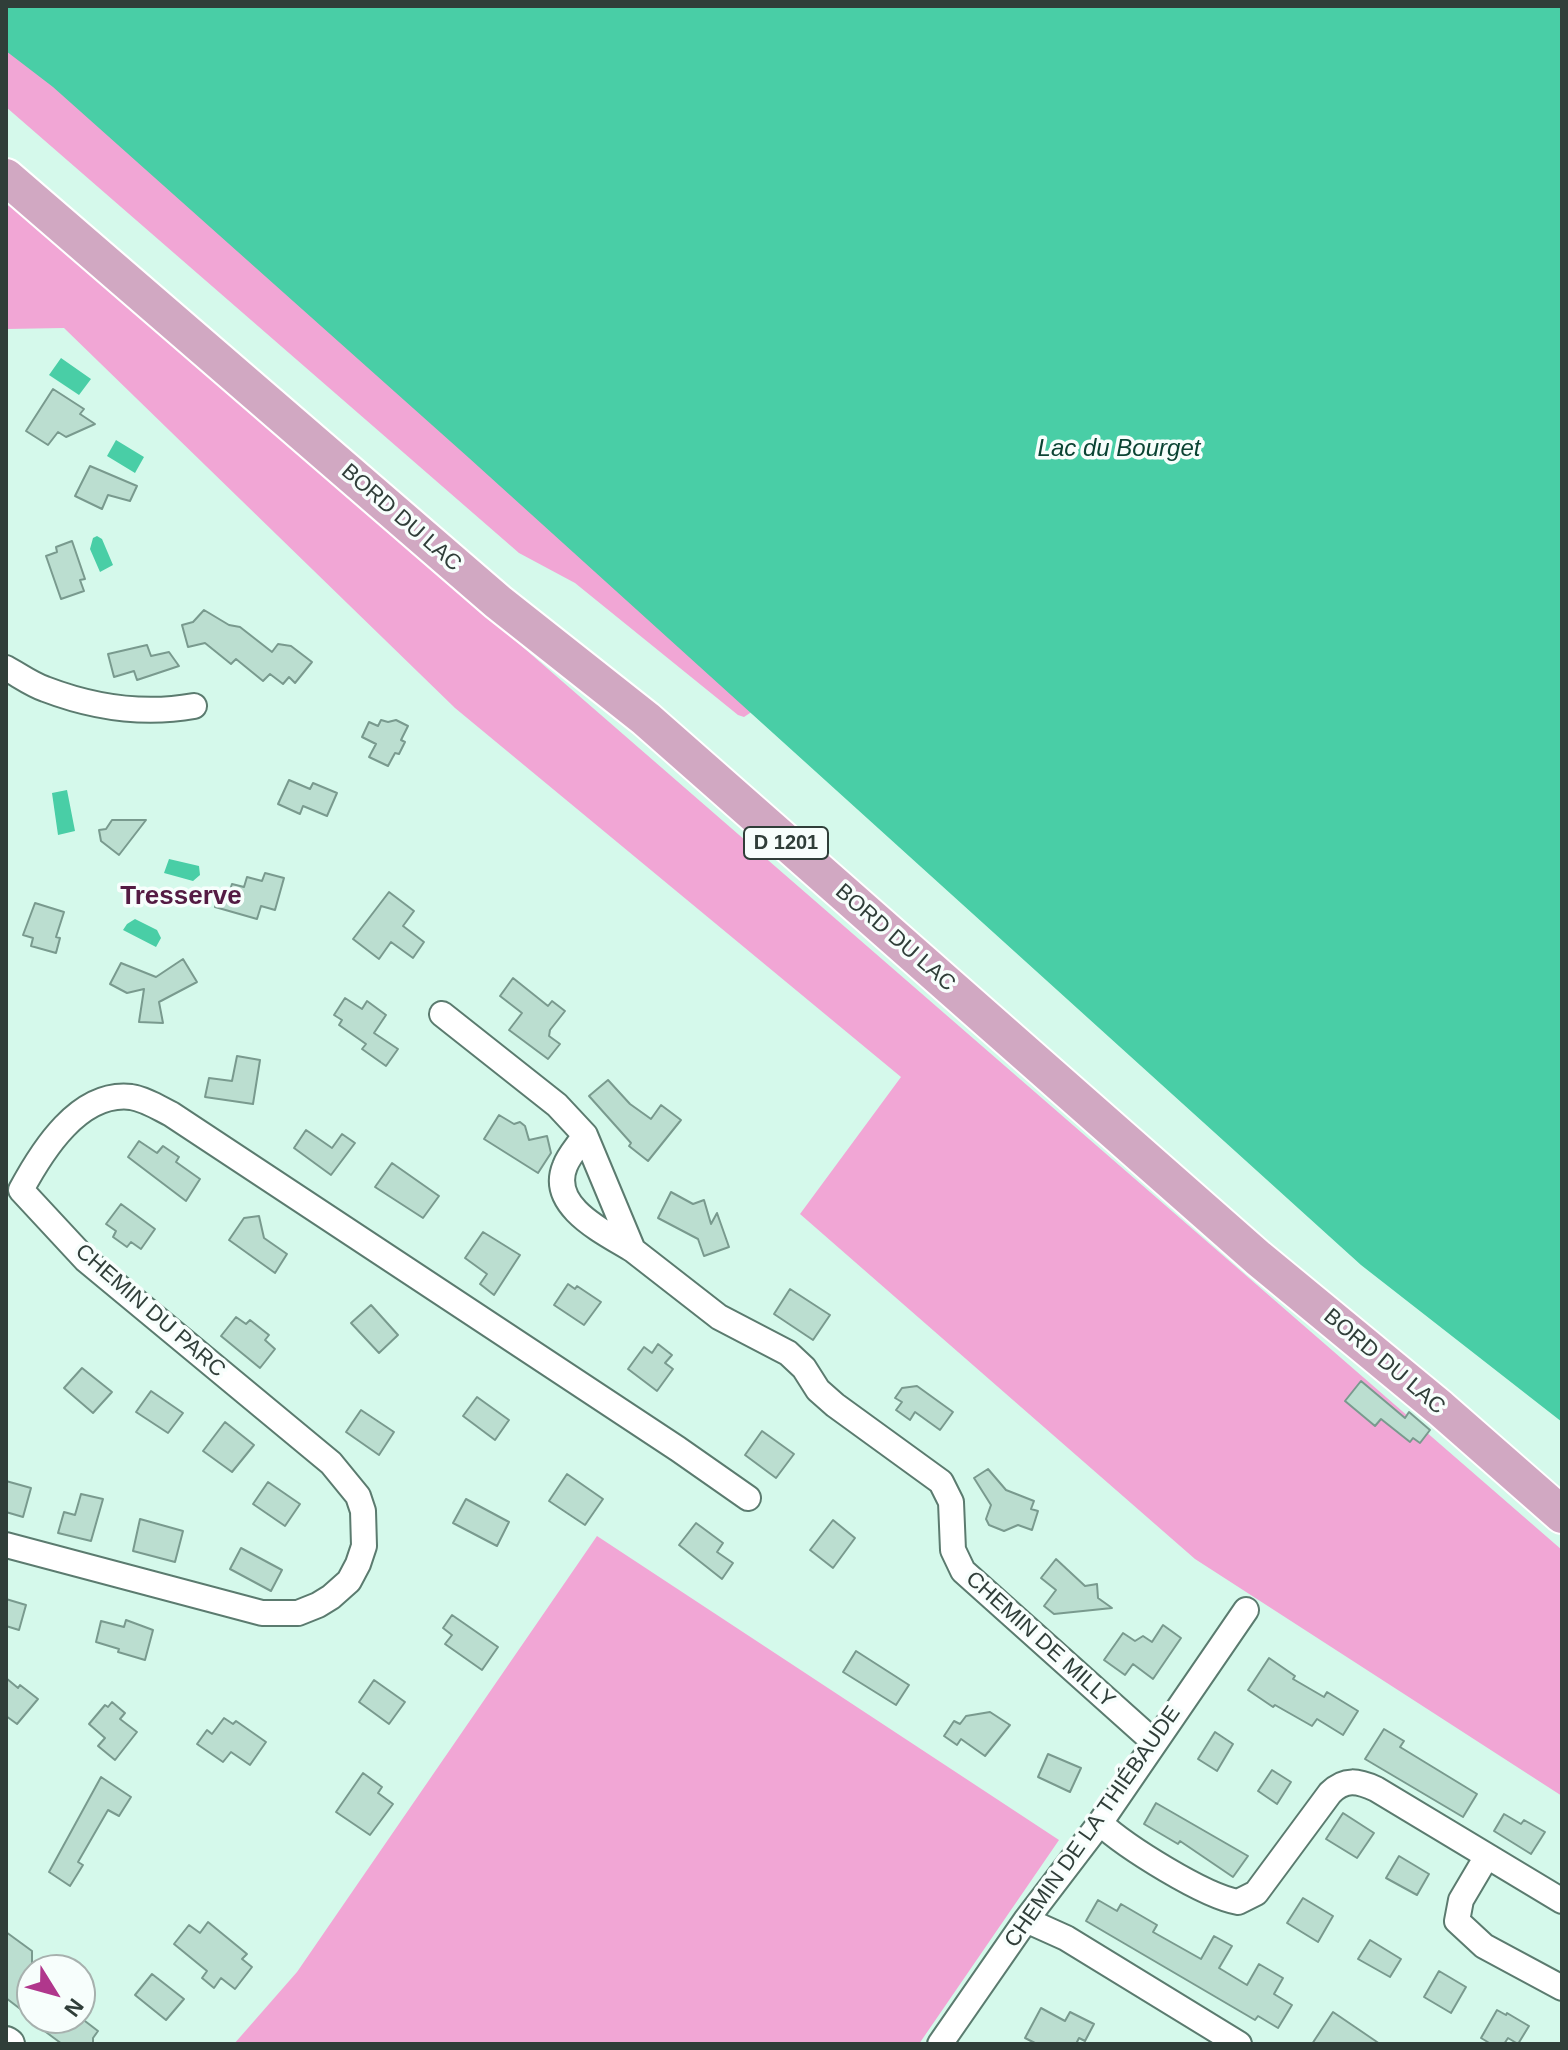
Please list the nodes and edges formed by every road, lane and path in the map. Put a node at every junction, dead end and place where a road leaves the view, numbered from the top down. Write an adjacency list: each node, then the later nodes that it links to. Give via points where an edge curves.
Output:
1 (6, 150): 9 (main road, BORD DU LAC / D 1201, via 487,564 647,693 1280,1247)
2 (6, 177): 11 (main road, BORD DU LAC / D 1201, via 498,602 646,719 1246,1248)
3 (6, 668): 4 (street, via 44,689 118,708)
4 (194, 706)
5 (442, 1014): 6 (street, CHEMIN DE MILLY, via 557,1105)
6 (585, 1135): 8 (street, CHEMIN DE MILLY); 8 (street, CHEMIN DE MILLY, via 565,1165 565,1199)
7 (14, 1186): 10 (street, CHEMIN DU PARC, via 85,1109 116,1098 149,1103); 12 (street, CHEMIN DU PARC, via 86,1260 331,1463 358,1496 364,1546 349,1581 331,1597 298,1613 262,1613)
8 (633, 1250): 14 (street, CHEMIN DE MILLY, via 719,1317 788,1353 835,1405 941,1482 951,1502 953,1550 963,1571)
9 (1562, 1484)
10 (748, 1498)
11 (1562, 1515)
12 (6, 1545)
13 (1246, 1610): 14 (street, CHEMIN DE LA THIÉBAUDE)
14 (1154, 1742): 15 (street, CHEMIN DE LA THIÉBAUDE)
15 (1100, 1823): 16 (street, via 1211,1894 1238,1902 1256,1893 1330,1793 1346,1781 1376,1789); 18 (street, CHEMIN DE LA THIÉBAUDE)
16 (1487, 1856): 17 (street); 19 (street, via 1461,1900 1457,1921 1484,1946)
17 (1562, 1901)
18 (1026, 1920): 20 (street, CHEMIN DE LA THIÉBAUDE); 21 (street, via 1066,1938)
19 (1562, 1988)
20 (940, 2044)
21 (1239, 2044)

